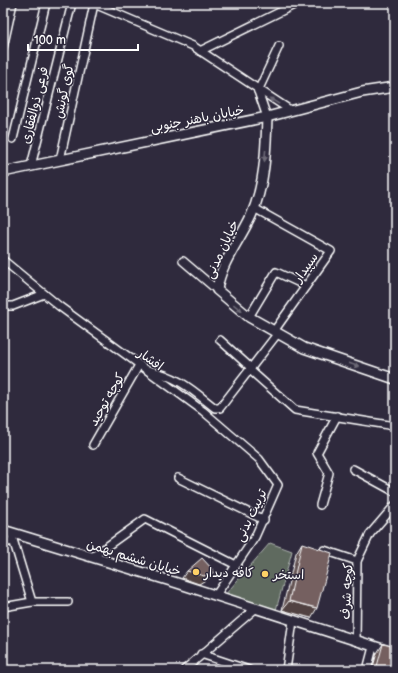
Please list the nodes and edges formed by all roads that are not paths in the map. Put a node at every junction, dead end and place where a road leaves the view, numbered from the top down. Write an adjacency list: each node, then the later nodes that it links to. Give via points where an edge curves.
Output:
1 (13, 3): 7 (street)
2 (46, 3): 13 (street)
3 (72, 3): 15 (street, فرعی ذوالفقاری)
4 (93, 3): 8 (street); 14 (street, گوی گونش)
5 (298, 3): 8 (street)
6 (279, 46): 10 (street)
7 (3, 48)
8 (200, 50): 10 (street)
9 (395, 87): 11 (street, خیابان باهنر جنوبی, via 362,92)
10 (258, 91): 11 (street, one-way to 10); 12 (street)
11 (290, 110): 12 (street, خیابان باهنر جنوبی)
12 (268, 117): 14 (street, خیابان باهنر جنوبی); 17 (street, خیابان مدنی, one-way to 17, via 262,180)
13 (13, 139)
14 (60, 160): 15 (street, خیابان باهنر جنوبی)
15 (31, 166): 16 (street, خیابان باهنر جنوبی)
16 (3, 172)
17 (254, 208): 20 (street, سپیدار, via 331,251); 21 (street, خیابان مدنی)
18 (3, 260): 22 (street, افشار)
19 (183, 261): 21 (street)
20 (306, 286): 24 (street, via 276,272); 25 (street, سپیدار)
21 (216, 290): 24 (street, خیابان مدنی, one-way to 24)
22 (44, 294): 23 (street, via 13,306); 27 (street, افشار)
23 (3, 306)
24 (249, 317): 25 (street, خیابان مدنی)
25 (276, 332): 28 (street, سپیدار); 29 (street, خیابان مدنی, one-way to 29, via 304,348)
26 (220, 340): 28 (street)
27 (142, 367): 28 (street, سپیدار, via 167,374 186,384 215,408 220,408); 32 (street, کوچه توحید); 35 (street, افشار, via 203,411 259,459)
28 (251, 369): 30 (street, via 295,410)
29 (395, 379)
30 (337, 416): 31 (street); 37 (street, via 317,452 329,473)
31 (395, 426)
32 (93, 446)
33 (353, 469): 36 (street)
34 (178, 478): 39 (street)
35 (278, 485): 39 (street, تربیت بدنی)
36 (395, 492)
37 (320, 505)
38 (395, 505): 44 (street, کوچه شرف, via 370,534)
39 (264, 520): 45 (street, تربیت بدنی)
40 (9, 535): 41 (street); 43 (street, خیابان ششم بهمن); 47 (street)
41 (3, 543)
42 (324, 550): 44 (street)
43 (92, 557): 45 (street, via 145,519); 46 (street, خیابان ششم بهمن)
44 (357, 561): 52 (street, کوچه شرف)
45 (236, 565): 46 (street, تربیت بدنی)
46 (216, 595): 50 (street, خیابان ششم بهمن)
47 (32, 602): 48 (street); 49 (street)
48 (68, 602)
49 (3, 607)
50 (255, 609): 51 (street, خیابان ششم بهمن); 55 (street)
51 (293, 621): 52 (street, خیابان ششم بهمن); 58 (street)
52 (356, 641): 53 (street, خیابان ششم بهمن)
53 (374, 647): 54 (street, خیابان ششم بهمن); 59 (street)
54 (395, 653)
55 (201, 654): 56 (street); 57 (street)
56 (184, 670)
57 (249, 670)
58 (286, 670)
59 (367, 670)

